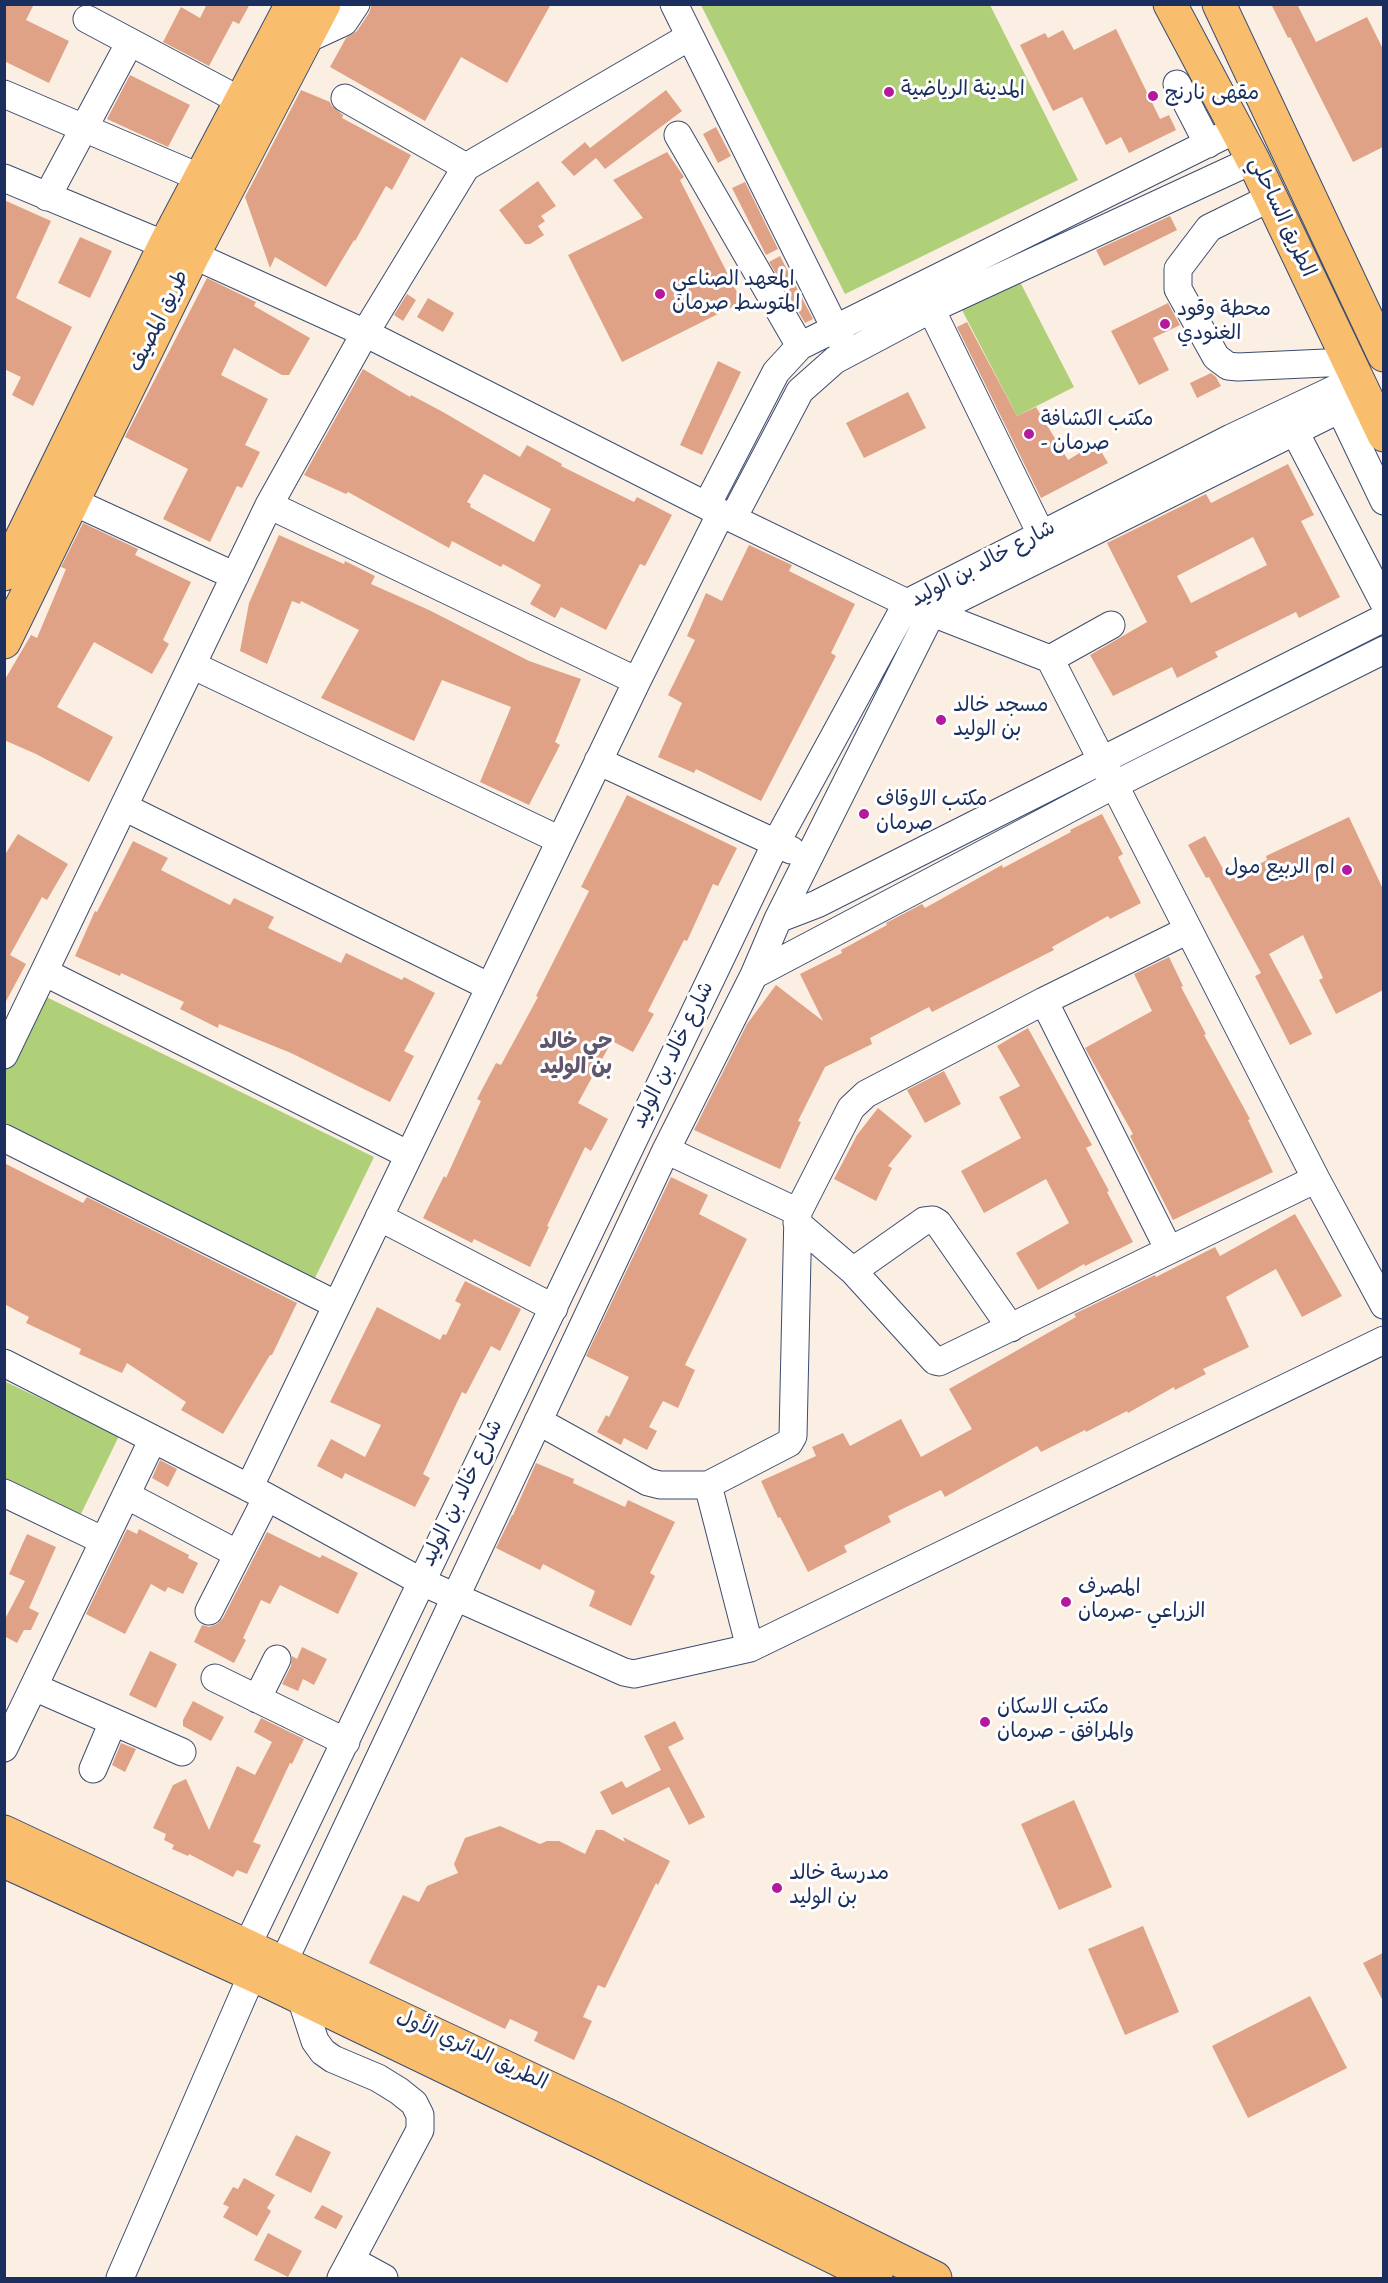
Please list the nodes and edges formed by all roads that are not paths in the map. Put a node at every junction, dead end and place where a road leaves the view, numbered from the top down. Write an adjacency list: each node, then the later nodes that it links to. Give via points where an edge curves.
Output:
1 (292, 4): 14 (main road, طريق المصيف)
2 (324, 4): 9 (main road, طريق المصيف)
3 (356, 4): 9 (street, via 344,22)
4 (674, 4): 8 (street)
5 (1170, 4): 16 (main road, الطريق الساحلي)
6 (1219, 4): 29 (main road, الطريق الساحلي)
7 (87, 19): 10 (street)
8 (689, 37): 20 (street); 27 (street)
9 (305, 40): 25 (main road, طريق المصيف)
10 (130, 42): 14 (street); 15 (street)
11 (1178, 84): 18 (street)
12 (4, 94): 15 (street)
13 (345, 98): 20 (street)
14 (241, 101): 22 (main road, طريق المصيف)
15 (83, 129): 22 (street); 23 (street)
16 (1237, 129): 18 (street); 19 (main road, الطريق الساحلي)
17 (678, 135): 30 (street)
18 (1208, 144): 27 (street)
19 (1253, 160): 24 (main road, الطريق الساحلي); 26 (street)
20 (466, 167): 28 (street)
21 (4, 178): 23 (street)
22 (201, 178): 25 (main road, طريق المصيف)
23 (47, 197): 25 (street)
24 (1270, 198): 32 (main road, الطريق الساحلي); 32 (street, via 1209,228 1178,269 1178,288 1216,357 1228,366)
25 (179, 250): 28 (street); 37 (main road, طريق المصيف); 41 (main road, طريق المصيف)
26 (931, 309): 31 (street); 40 (street)
27 (835, 327): 30 (street); 31 (street)
28 (365, 333): 38 (street); 39 (street)
29 (1380, 344)
30 (800, 346): 39 (street, via 776,372)
31 (848, 354): 39 (street, via 835,360 800,391)
32 (1353, 388): 33 (street, شارع خالد بن الوليد); 34 (main road, الطريق الساحلي); 35 (street, شارع خالد بن الوليد); 36 (street)
33 (1295, 432): 35 (street, شارع خالد بن الوليد); 43 (street)
34 (1383, 435)
35 (1236, 449): 40 (street, شارع خالد بن الوليد); 44 (street, شارع خالد بن الوليد)
36 (1383, 501)
37 (74, 502): 42 (street); 47 (main road, طريق المصيف)
38 (269, 506): 42 (street); 51 (street)
39 (720, 512): 44 (street); 51 (street)
40 (1042, 536): 44 (street, شارع خالد بن الوليد)
41 (4, 574)
42 (235, 576): 50 (street)
43 (1383, 603)
44 (920, 608): 49 (street); 57 (street, شارع خالد بن الوليد); 58 (street, شارع خالد بن الوليد)
45 (1383, 618): 52 (street)
46 (1111, 625): 49 (street)
47 (4, 642)
48 (1383, 650): 54 (street)
49 (1050, 659): 52 (street)
50 (192, 665): 55 (street); 56 (street)
51 (637, 681): 53 (street)
52 (1101, 760): 54 (street); 59 (street)
53 (598, 761): 56 (street); 57 (street)
54 (1114, 785): 61 (street); 62 (street)
55 (124, 807): 63 (street); 65 (street)
56 (560, 840): 65 (street)
57 (776, 843): 58 (street); 78 (street, شارع خالد بن الوليد)
58 (808, 859): 60 (street, شارع خالد بن الوليد)
59 (817, 904): 60 (street); 62 (street)
60 (778, 919): 64 (street, شارع خالد بن الوليد)
61 (1188, 930): 66 (street); 71 (street)
62 (832, 933): 64 (street)
63 (44, 972): 67 (street); 70 (street)
64 (754, 975): 69 (street, شارع خالد بن الوليد)
65 (490, 987): 70 (street)
66 (1044, 1001): 73 (street, via 860,1098); 74 (street)
67 (6, 1049)
68 (4, 1138): 76 (street)
69 (666, 1150): 73 (street); 82 (street, شارع خالد بن الوليد)
70 (409, 1155): 72 (street)
71 (1316, 1179): 74 (street); 77 (street)
72 (379, 1217): 76 (street); 78 (street)
73 (797, 1218): 75 (street); 84 (street, via 791,1440)
74 (1169, 1251): 79 (street)
75 (853, 1271): 79 (street, via 935,1361); 79 (street, via 924,1221 933,1220)
76 (337, 1305): 86 (street)
77 (1383, 1305)
78 (554, 1308): 90 (street, شارع خالد بن الوليد)
79 (1011, 1328)
80 (1383, 1340): 93 (street)
81 (4, 1363): 83 (street)
82 (538, 1421): 84 (street, via 654,1485); 91 (street, شارع خالد بن الوليد)
83 (153, 1439): 86 (street); 87 (street)
84 (708, 1485): 93 (street)
85 (4, 1493): 88 (street)
86 (258, 1493): 89 (street); 90 (street)
87 (126, 1495): 88 (street); 89 (street)
88 (104, 1541): 96 (street)
89 (238, 1554): 92 (street)
90 (422, 1582): 91 (street); 100 (street, شارع خالد بن الوليد)
91 (456, 1597): 93 (street, via 634,1674); 105 (street, شارع خالد بن الوليد)
92 (209, 1611)
93 (750, 1648)
94 (277, 1659): 97 (street)
95 (215, 1678): 97 (street)
96 (34, 1687): 98 (street); 99 (street)
97 (257, 1699): 100 (street)
98 (113, 1722): 101 (street); 102 (street)
99 (8, 1732)
100 (346, 1742): 105 (street, شارع خالد بن الوليد)
101 (182, 1752)
102 (93, 1769)
103 (4, 1832): 105 (main road, الطريق الدائري الأول)
104 (4, 1861): 105 (main road, الطريق الدائري الأول)
105 (266, 1972): 106 (main road, الطريق الدائري الأول, via 615,2119); 107 (street, via 322,2052 399,2091 414,2103 420,2115 420,2130); 108 (street)
106 (863, 2267): 110 (main road, الطريق الدائري الأول)
107 (346, 2269): 109 (street)
108 (120, 2278)
109 (384, 2278)
110 (935, 2278)

